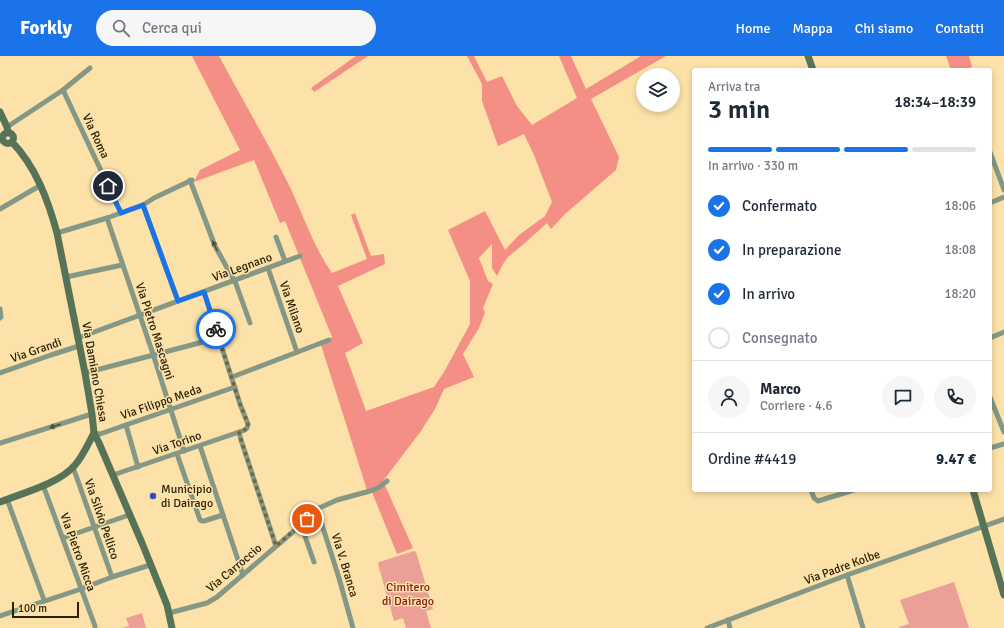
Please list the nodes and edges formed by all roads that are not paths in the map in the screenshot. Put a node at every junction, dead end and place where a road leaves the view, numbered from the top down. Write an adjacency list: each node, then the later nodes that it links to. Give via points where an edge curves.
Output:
1 (808, 56): 3 (street)
2 (90, 68): 4 (street)
3 (812, 68)
4 (64, 90): 6 (street); 14 (street, Via Roma)
5 (0, 112): 6 (street)
6 (7, 130): 8 (street, Via Damiano Chiesa, via 4,141 8,144 12,142 30,164)
7 (992, 157): 9 (street)
8 (41, 185): 13 (street); 16 (street, Via Damiano Chiesa)
9 (1004, 190)
10 (1004, 197): 11 (street)
11 (992, 202)
12 (143, 205): 14 (street); 23 (street, one-way to 12, via 214,246 191,180); 25 (street)
13 (0, 209)
14 (121, 213): 15 (street)
15 (107, 218): 16 (street); 20 (street, Via Pietro Mascagni)
16 (57, 233): 22 (street, Via Damiano Chiesa)
17 (276, 237): 19 (street)
18 (300, 256): 19 (street, Via Legnano)
19 (285, 261): 21 (street, Via Legnano)
20 (122, 265): 22 (street); 27 (street, Via Pietro Mascagni)
21 (268, 268): 23 (street, Via Legnano); 36 (street, Via Milano)
22 (66, 277): 32 (street, Via Damiano Chiesa)
23 (234, 280): 24 (street, Via Legnano); 29 (street)
24 (204, 292): 25 (street, Via Legnano); 33 (street)
25 (178, 301): 27 (street, Via Legnano)
26 (0, 309): 28 (street)
27 (139, 316): 32 (street, Via Legnano); 37 (street, Via Pietro Mascagni)
28 (0, 318)
29 (250, 323)
30 (1004, 332): 31 (street)
31 (992, 337)
32 (78, 338): 35 (street, Via Damiano Chiesa)
33 (218, 338): 37 (street); 40 (street)
34 (329, 340): 36 (street)
35 (79, 346): 38 (street, Via Grandi); 39 (street, Via Damiano Chiesa)
36 (298, 352): 40 (street)
37 (153, 354): 39 (street); 43 (street, Via Pietro Mascagni)
38 (0, 373)
39 (85, 373): 44 (street, Via Damiano Chiesa)
40 (232, 377): 41 (street)
41 (235, 387): 43 (street, Via Filippo Meda); 46 (street, Via Torino, via 248,424 248,428)
42 (992, 402): 47 (street)
43 (170, 410): 45 (street, Via Filippo Meda); 53 (street, Via Pietro Mascagni)
44 (92, 414): 48 (street, Via Damiano Chiesa); 49 (street, one-way to 49)
45 (126, 425): 48 (street, Via Filippo Meda, via 100,434); 56 (street)
46 (239, 432): 51 (street, Via Torino); 73 (street)
47 (1004, 432)
48 (94, 433): 55 (street); 57 (street, Via Damiano Chiesa)
49 (0, 443)
50 (1004, 444): 52 (street)
51 (200, 446): 53 (street, Via Torino); 67 (street)
52 (992, 447)
53 (184, 451): 54 (street, Via Torino)
54 (177, 454): 56 (street, Via Torino); 67 (street, via 200,520 204,522)
55 (73, 467): 59 (street, via 61,477); 71 (street, Via Silvio Pellico)
56 (138, 467): 57 (street, Via Torino)
57 (113, 476): 66 (street, Via Damiano Chiesa)
58 (387, 481): 65 (street, Via Carroccio, via 370,492 336,500)
59 (43, 485): 63 (street); 72 (street, Via Pietro Micca)
60 (812, 492): 61 (street, via 818,501)
61 (848, 492)
62 (974, 492): 70 (street)
63 (7, 499): 64 (street); 81 (street)
64 (0, 502)
65 (317, 509): 69 (street, Via Carroccio); 87 (street, Via V. Branca)
66 (130, 514): 71 (street); 75 (street, Via Damiano Chiesa)
67 (224, 515): 76 (street)
68 (1004, 519): 70 (street, Via Padre Kolbe)
69 (301, 525): 73 (street, Via Carroccio); 74 (street)
70 (984, 525): 77 (street, Via Padre Kolbe); 80 (street)
71 (94, 527): 72 (street); 78 (street, Via Silvio Pellico)
72 (63, 538): 79 (street, Via Pietro Micca)
73 (276, 546): 76 (street, Via Carroccio)
74 (314, 562)
75 (150, 565): 78 (street); 82 (street, Via Damiano Chiesa)
76 (243, 575): 82 (street, Via Carroccio, via 207,603)
77 (847, 575): 84 (street, Via Padre Kolbe); 90 (street)
78 (112, 577): 79 (street)
79 (80, 588): 81 (street); 85 (street, Via Pietro Micca)
80 (1004, 595)
81 (44, 600): 83 (street)
82 (169, 613): 86 (street, Via Damiano Chiesa)
83 (0, 616)
84 (728, 620): 88 (street, Via Padre Kolbe); 89 (street)
85 (95, 626)
86 (172, 628)
87 (353, 628)
88 (707, 628)
89 (730, 628)
90 (863, 628)

